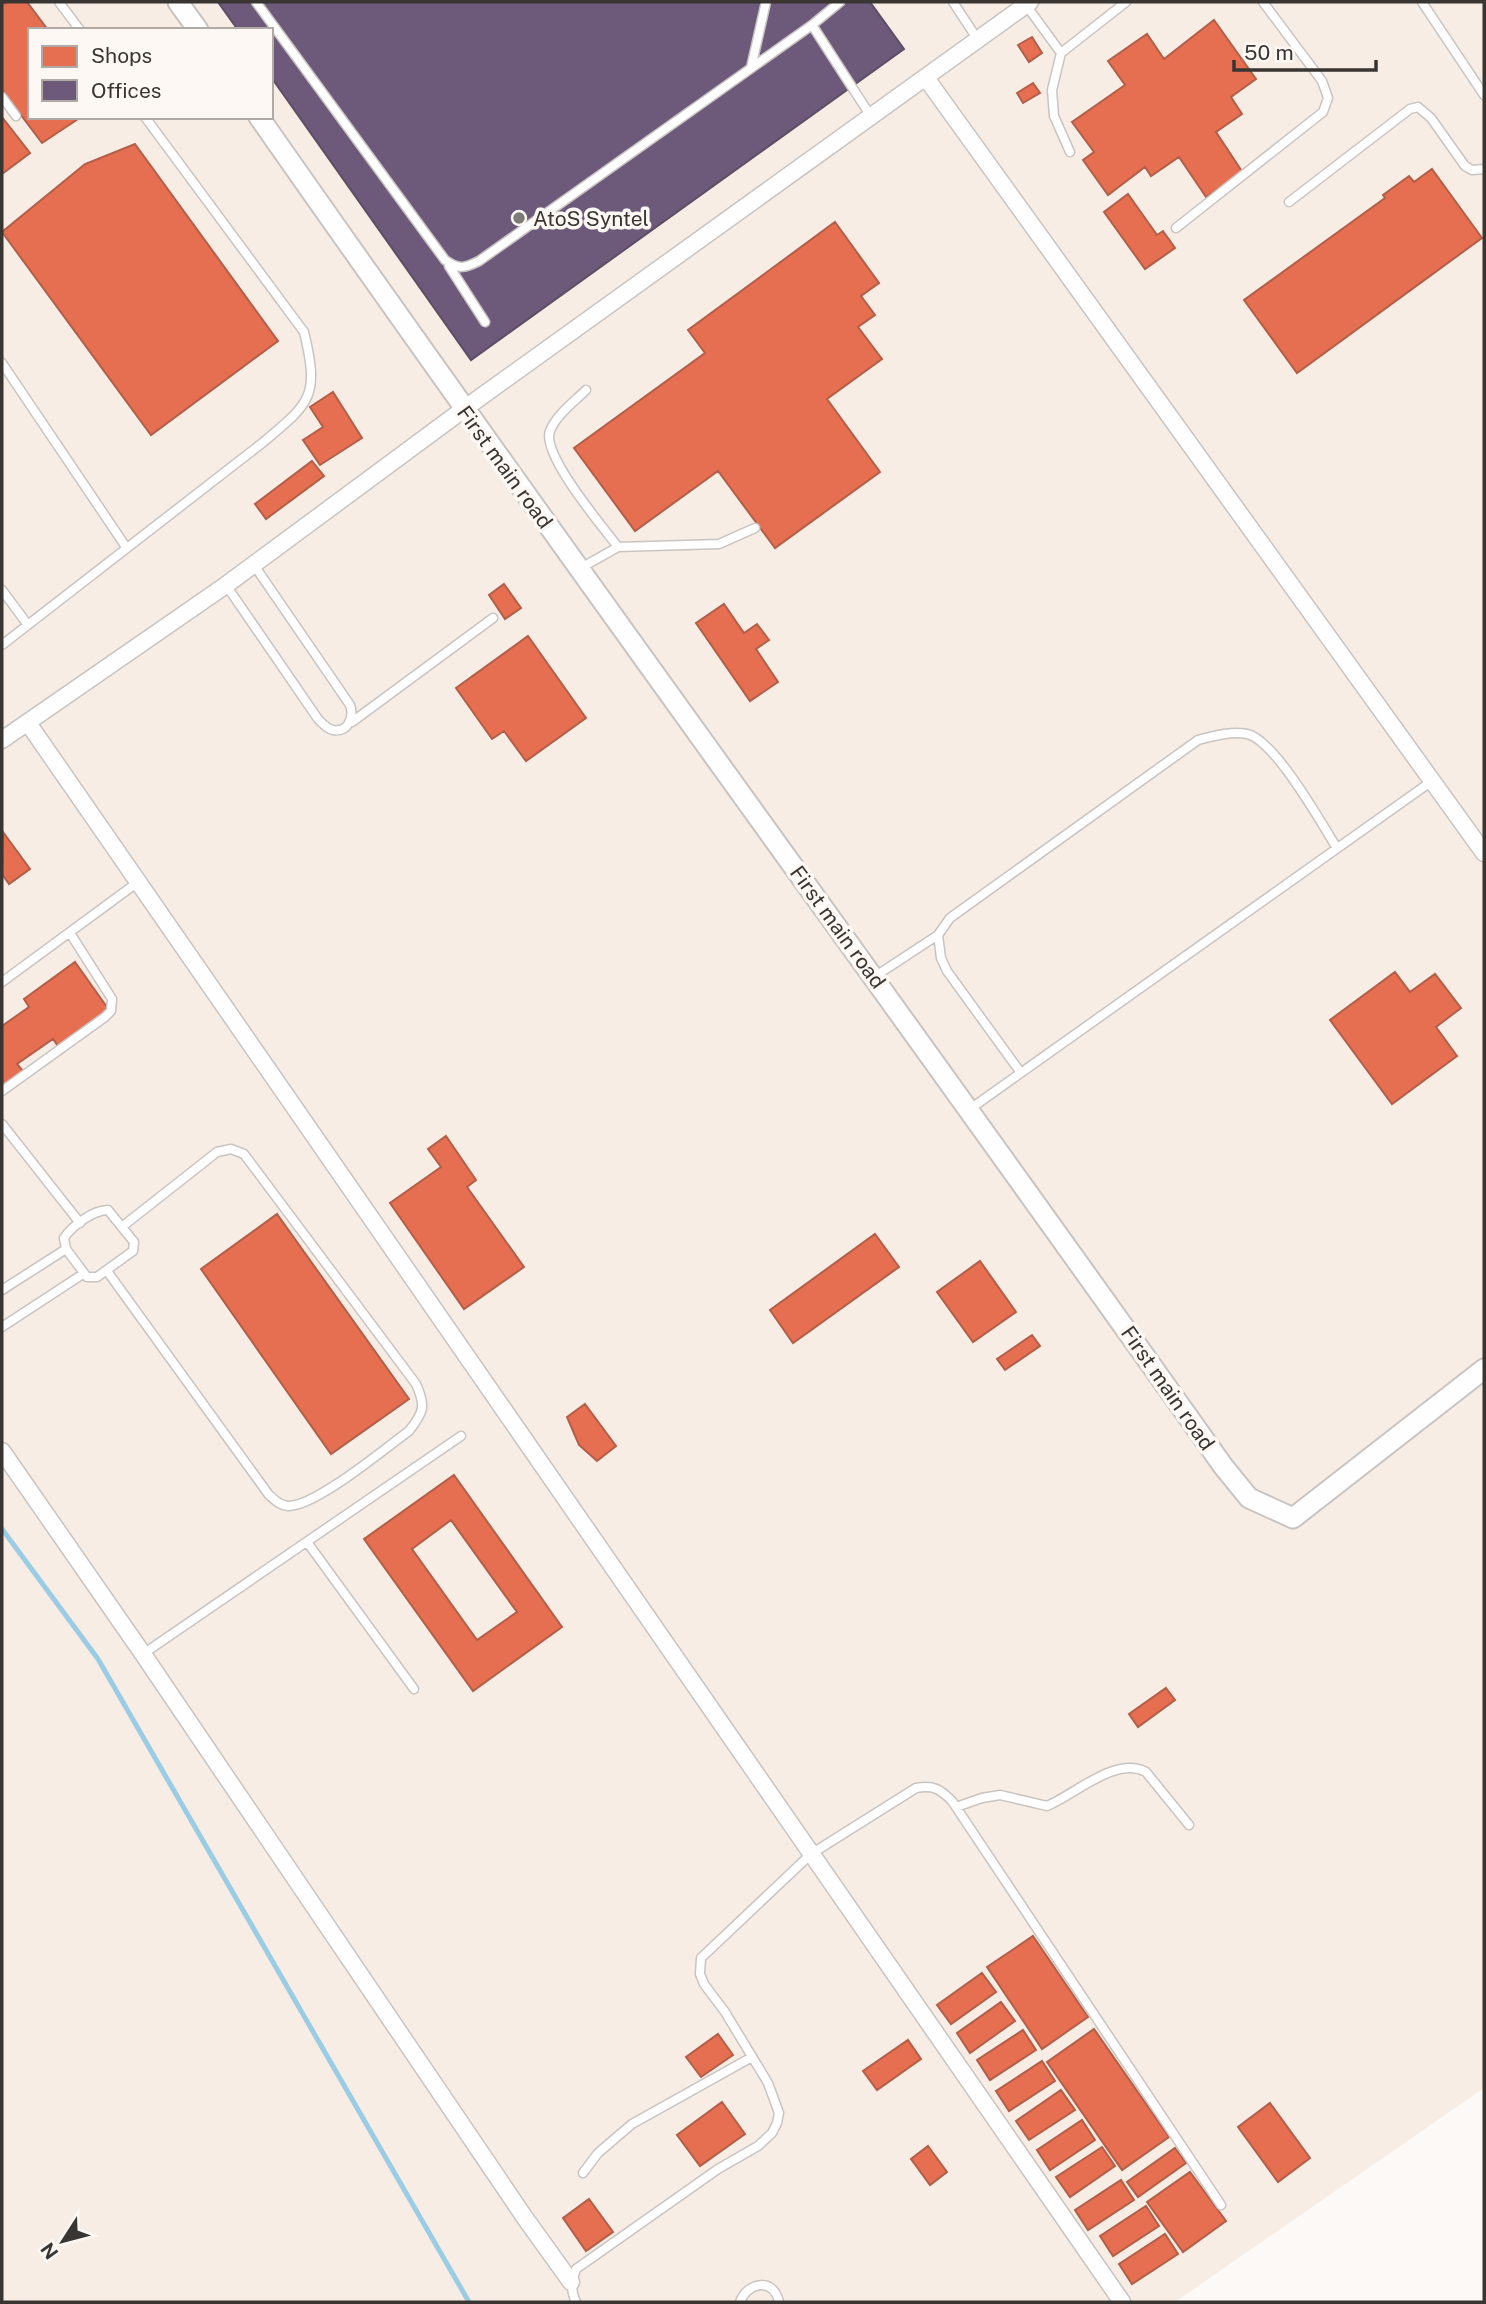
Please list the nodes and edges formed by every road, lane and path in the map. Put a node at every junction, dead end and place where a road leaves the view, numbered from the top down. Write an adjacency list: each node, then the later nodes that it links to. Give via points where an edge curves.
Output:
1 (59, 2): 12 (lane)
2 (178, 2): 13 (street)
3 (256, 2): 28 (lane)
4 (766, 2): 16 (lane)
5 (840, 2): 11 (lane)
6 (953, 2): 14 (lane)
7 (1126, 2): 15 (lane)
8 (1263, 2): 27 (lane, via 1322,81 1328,99 1323,112)
9 (1422, 2): 18 (lane)
10 (1028, 3): 14 (street); 15 (lane)
11 (812, 24): 16 (lane); 20 (lane)
12 (78, 28)
13 (197, 28)
14 (978, 40): 17 (street)
15 (1061, 53): 24 (lane, via 1052,90 1054,116)
16 (751, 68): 28 (lane, via 479,261 456,268)
17 (926, 78): 20 (street); 46 (street)
18 (1484, 95)
19 (2, 97): 21 (lane)
20 (870, 115): 32 (street)
21 (16, 116)
22 (146, 119): 34 (lane, via 304,332 312,366 311,391 296,415)
23 (260, 119): 32 (street, First main road)
24 (1070, 152)
25 (1484, 169): 26 (lane, via 1465,166 1418,107)
26 (1289, 202)
27 (1176, 228)
28 (445, 260): 29 (lane)
29 (485, 322)
30 (2, 363): 34 (lane)
31 (586, 390): 35 (lane, via 549,432 550,448)
32 (457, 415): 36 (street); 37 (street, First main road)
33 (755, 528): 35 (lane, via 719,544)
34 (126, 547): 41 (lane)
35 (618, 547): 37 (lane)
36 (254, 565): 38 (street); 44 (lane, via 350,705)
37 (579, 569): 52 (street, First main road)
38 (226, 585): 43 (street); 44 (lane, via 318,719 332,730)
39 (2, 590): 41 (lane)
40 (493, 618): 44 (lane)
41 (28, 625): 42 (lane)
42 (2, 646)
43 (28, 723): 45 (street); 49 (street)
44 (349, 724)
45 (2, 739)
46 (1432, 780): 47 (lane); 48 (street)
47 (1337, 848): 51 (lane, via 1295,782 1263,744 1250,734 1216,735 1198,740 950,918); 54 (lane)
48 (1484, 853)
49 (138, 882): 50 (lane); 73 (street)
50 (69, 933): 53 (lane); 55 (lane, via 112,999 111,1011)
51 (938, 935): 52 (lane); 54 (lane, via 947,971)
52 (874, 977): 56 (street, First main road)
53 (2, 982)
54 (1021, 1073): 56 (lane)
55 (2, 1091)
56 (970, 1110): 65 (street, First main road, via 1249,1498 1293,1518)
57 (2, 1124): 58 (lane)
58 (80, 1223): 59 (lane, via 104,1210); 60 (lane, via 64,1238)
59 (123, 1226): 61 (lane, via 134,1242 133,1251); 61 (lane, via 217,1152 231,1149 244,1154 416,1384 423,1400 420,1417 409,1431 314,1500 279,1504)
60 (66, 1249): 62 (lane); 63 (lane)
61 (107, 1271): 62 (lane, via 92,1278)
62 (83, 1274): 64 (lane)
63 (2, 1290)
64 (2, 1327)
65 (1484, 1369)
66 (461, 1436): 68 (lane)
67 (2, 1451): 69 (street)
68 (307, 1542): 69 (lane); 70 (lane)
69 (143, 1654): 77 (street)
70 (414, 1689)
71 (956, 1807): 72 (lane, via 1000,1795 1047,1806 1115,1769 1128,1767 1146,1772); 73 (lane, via 940,1789 916,1788); 76 (lane)
72 (1189, 1825)
73 (811, 1854): 74 (lane, via 701,1958 704,1984); 81 (street)
74 (752, 2057): 75 (lane, via 632,2124); 77 (lane, via 779,2113 772,2133 599,2251 576,2269)
75 (583, 2173)
76 (1221, 2205)
77 (571, 2282): 78 (lane)
78 (576, 2302)
79 (740, 2302): 80 (lane, via 744,2292 762,2285 772,2289)
80 (779, 2302)
81 (1122, 2302)

